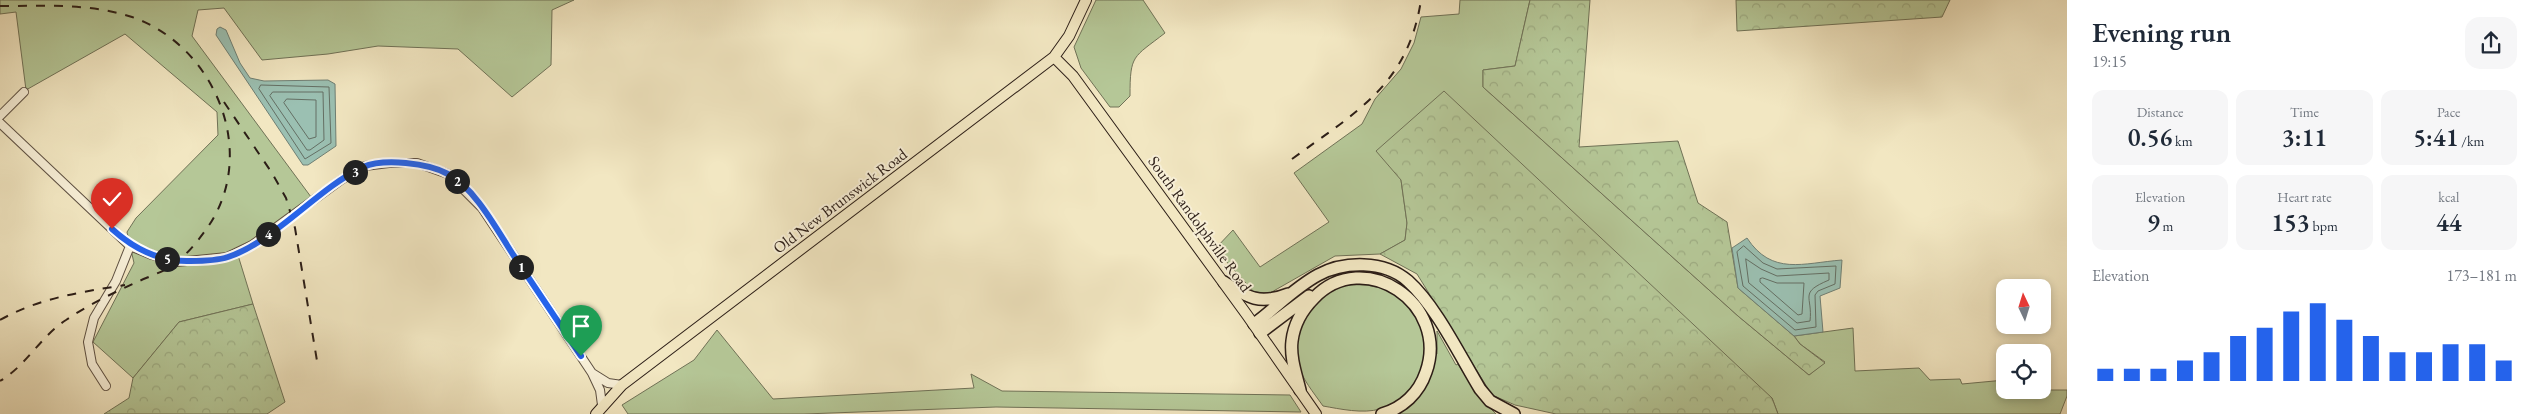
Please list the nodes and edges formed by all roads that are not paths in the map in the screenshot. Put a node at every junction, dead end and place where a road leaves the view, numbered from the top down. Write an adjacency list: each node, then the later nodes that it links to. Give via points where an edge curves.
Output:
1 (1086, 0): 2 (main road, Old New Brunswick Road, via 1069,36)
2 (1054, 57): 7 (main road, South Randolphville Road, via 1073,76); 12 (main road, Old New Brunswick Road)
3 (24, 92): 4 (street)
4 (0, 116)
5 (0, 123): 6 (street)
6 (130, 246): 11 (street, via 178,262 227,257 252,245 340,180 365,166 417,164 448,174 482,208); 13 (street, via 116,280 94,318 88,342 92,364)
7 (1224, 282): 9 (highway, via 1243,295 1256,299 1274,299); 10 (main road, South Randolphville Road)
8 (1322, 289): 10 (highway); 14 (highway, via 1300,315 1294,331 1292,353); 18 (highway, via 1357,278 1382,282 1406,296 1425,320 1431,351 1423,381 1409,400)
9 (1292, 292): 10 (highway); 19 (highway, via 1317,276 1342,267 1368,265 1408,280 1429,304 1480,389 1490,401)
10 (1257, 329): 14 (main road, South Randolphville Road)
11 (592, 373): 12 (street, via 608,384); 15 (street, via 600,390)
12 (622, 384): 15 (main road, Old New Brunswick Road)
13 (106, 386)
14 (1300, 390): 17 (main road, South Randolphville Road)
15 (602, 405): 16 (main road, Old New Brunswick Road)
16 (596, 414)
17 (1316, 414)
18 (1382, 414)
19 (1514, 414)

